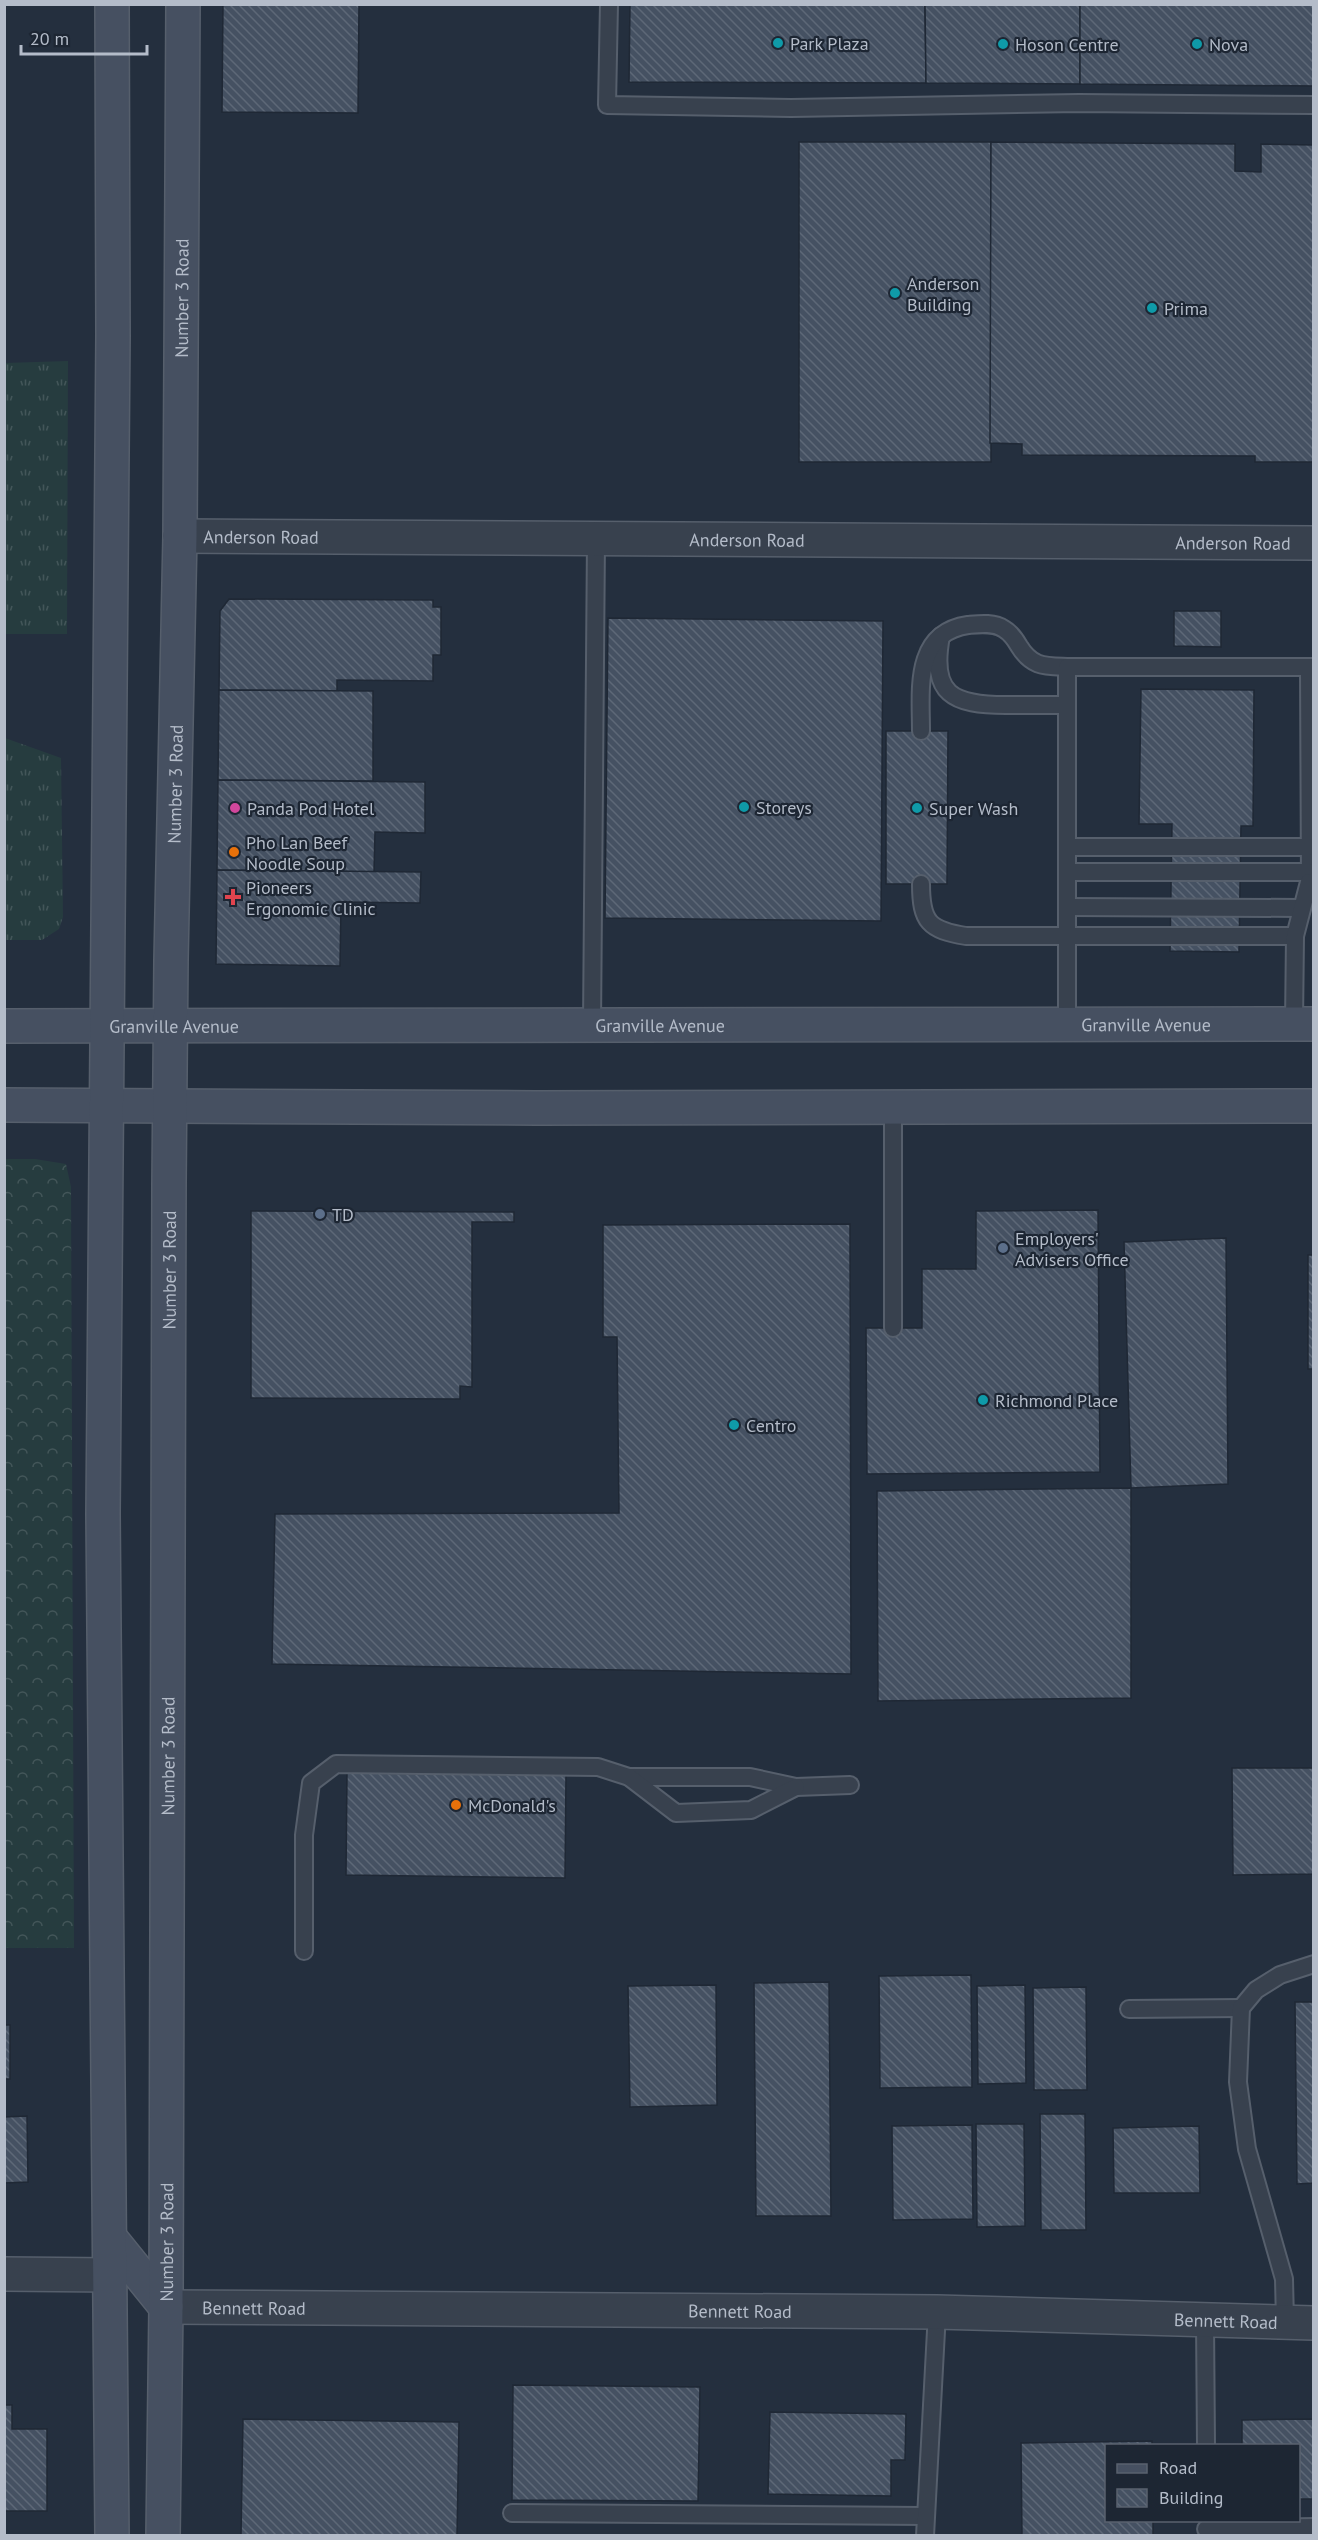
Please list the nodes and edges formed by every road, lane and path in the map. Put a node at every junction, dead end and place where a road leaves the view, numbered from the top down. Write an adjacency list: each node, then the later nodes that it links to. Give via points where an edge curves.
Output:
1 (112, 4): 25 (main road)
2 (183, 4): 5 (main road, Number 3 Road)
3 (609, 4): 4 (lane, via 607,105)
4 (1314, 105)
5 (180, 536): 6 (street, Anderson Road); 26 (main road, Number 3 Road)
6 (596, 538): 7 (street, Anderson Road); 27 (lane)
7 (1314, 543)
8 (941, 636): 9 (lane, via 959,627 983,623 1003,627 1031,662); 11 (lane, via 942,681 951,695 962,702); 12 (lane, via 928,652 921,674)
9 (1067, 667): 10 (lane); 11 (lane)
10 (1312, 667): 14 (lane)
11 (1067, 705): 13 (lane)
12 (921, 731)
13 (1067, 847): 14 (lane); 15 (lane)
14 (1310, 847): 16 (lane)
15 (1067, 872): 16 (lane); 18 (lane)
16 (1311, 879): 19 (lane)
17 (921, 884): 20 (lane, via 924,918 940,930 966,936)
18 (1067, 907): 19 (lane); 20 (lane)
19 (1301, 908): 21 (lane)
20 (1068, 935): 21 (lane); 22 (lane)
21 (1295, 936): 23 (lane)
22 (1067, 1023): 23 (main road, Granville Avenue); 27 (main road, Granville Avenue)
23 (1304, 1024)
24 (4, 1026): 25 (main road, Granville Avenue)
25 (107, 1026): 26 (main road, Granville Avenue); 29 (main road)
26 (171, 1026): 27 (main road, Granville Avenue); 30 (main road, Number 3 Road)
27 (591, 1026)
28 (4, 1105): 29 (main road)
29 (106, 1106): 30 (main road); 41 (main road, via 103,1514)
30 (170, 1106): 31 (main road); 44 (main road, Number 3 Road)
31 (893, 1106): 32 (main road); 33 (lane)
32 (1314, 1106)
33 (893, 1328)
34 (629, 1777): 36 (lane, via 750,1777); 36 (lane, via 675,1813 751,1810); 37 (lane, via 598,1767 336,1764 310,1783 304,1835)
35 (850, 1785): 36 (lane)
36 (796, 1787)
37 (304, 1951)
38 (1314, 1964): 39 (lane, via 1280,1975 1256,1990)
39 (1241, 2008): 40 (lane); 47 (lane, via 1238,2082 1247,2149)
40 (1129, 2009)
41 (111, 2239): 43 (main road); 44 (main road)
42 (4, 2274): 43 (street)
43 (111, 2275): 53 (main road)
44 (166, 2307): 45 (street, Bennett Road); 54 (main road, Number 3 Road)
45 (937, 2312): 46 (street, Bennett Road); 50 (lane)
46 (1205, 2321): 47 (street, Bennett Road); 48 (lane)
47 (1299, 2323)
48 (1206, 2444)
49 (512, 2513): 50 (lane)
50 (925, 2516): 55 (lane)
51 (1314, 2527): 52 (lane)
52 (1206, 2528)
53 (112, 2535)
54 (163, 2535)
55 (925, 2535)

